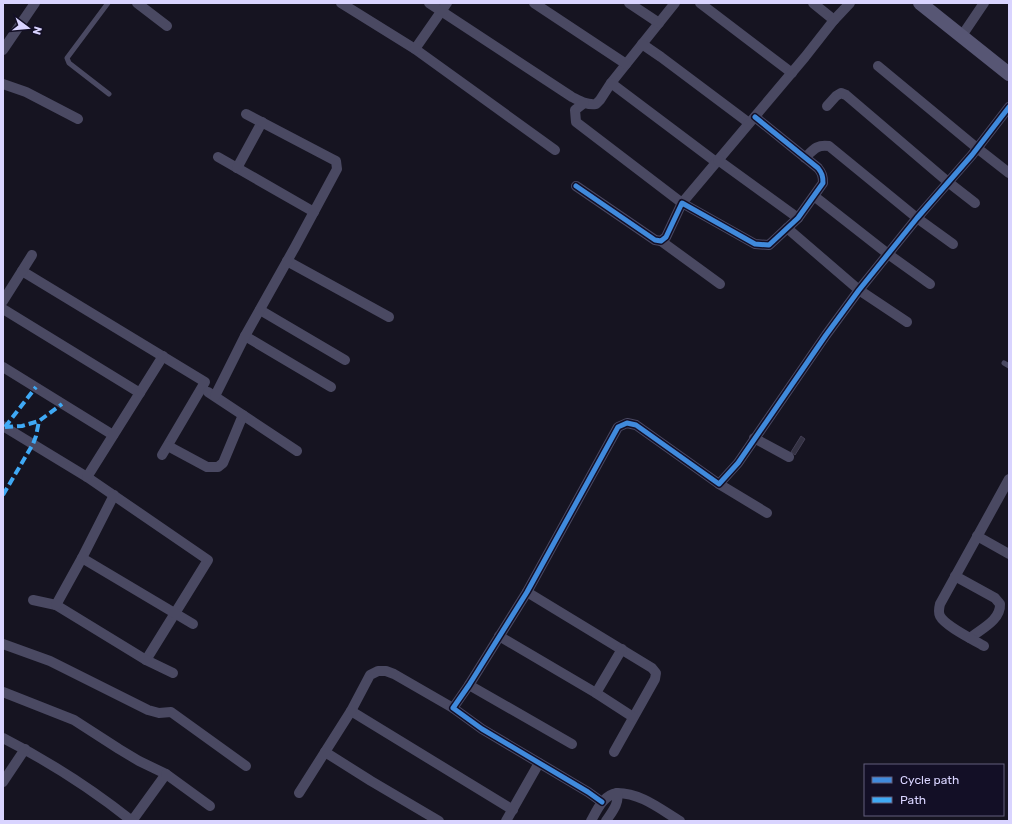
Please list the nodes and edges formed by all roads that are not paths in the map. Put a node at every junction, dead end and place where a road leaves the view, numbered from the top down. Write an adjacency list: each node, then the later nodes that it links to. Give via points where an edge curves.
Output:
1 (35, 3): 21 (street)
2 (108, 3): 28 (lane, via 67,58 69,63)
3 (138, 3): 17 (street)
4 (341, 3): 20 (street)
5 (429, 3): 14 (street)
6 (534, 3): 22 (street)
7 (629, 3): 16 (street)
8 (675, 3): 16 (street)
9 (700, 3): 24 (street)
10 (813, 3): 15 (street)
11 (850, 3): 15 (street)
12 (920, 3): 18 (street)
13 (984, 3): 18 (street)
14 (444, 7): 20 (street); 29 (street)
15 (834, 20): 24 (street)
16 (659, 23): 19 (street)
17 (167, 26)
18 (961, 36): 25 (street)
19 (642, 44): 22 (street); 34 (street)
20 (415, 49): 37 (street)
21 (3, 50)
22 (626, 64): 26 (street)
23 (878, 66): 36 (street)
24 (792, 73): 34 (street)
25 (1009, 74)
26 (611, 83): 29 (street, via 596,104); 40 (street)
27 (3, 84): 33 (street, via 26,92)
28 (109, 94)
29 (584, 103): 46 (street, via 575,110 576,122)
30 (827, 106): 43 (street, via 836,96 846,95)
31 (1009, 107): 36 (street)
32 (246, 114): 35 (street)
33 (78, 120)
34 (752, 120): 39 (street); 40 (street)
35 (262, 122): 41 (street); 48 (street, via 336,161 337,169)
36 (977, 148): 42 (street); 43 (street)
37 (555, 150)
38 (218, 157): 41 (street)
39 (805, 158): 45 (street, via 822,173 823,183); 50 (street, via 815,147 830,146)
40 (717, 161): 46 (street); 49 (street)
41 (237, 168): 48 (street)
42 (1009, 173)
43 (948, 182): 47 (street); 50 (street)
44 (576, 186): 52 (street, via 650,237)
45 (814, 196): 49 (street); 54 (street)
46 (682, 203): 51 (street, via 755,244 771,244); 52 (street, via 666,237)
47 (975, 203)
48 (314, 212): 56 (street)
49 (798, 218): 51 (street)
50 (917, 218): 53 (street); 54 (street)
51 (787, 228): 60 (street)
52 (661, 241): 58 (street)
53 (953, 244)
54 (888, 254): 59 (street); 60 (street)
55 (32, 255): 57 (street)
56 (287, 261): 63 (street); 64 (street)
57 (22, 271): 61 (street); 67 (street)
58 (720, 284)
59 (930, 284)
60 (860, 290): 65 (street); 79 (street)
61 (5, 294)
62 (3, 309): 74 (street)
63 (260, 310): 66 (street); 68 (street)
64 (388, 317)
65 (907, 322)
66 (245, 336): 72 (street); 75 (street)
67 (163, 356): 73 (street, via 205,382); 74 (street)
68 (345, 360)
69 (1004, 362): 70 (lane)
70 (1009, 366)
71 (3, 367): 78 (street)
72 (331, 387)
73 (201, 388): 75 (street); 80 (street)
74 (140, 393): 78 (street)
75 (215, 396): 76 (street)
76 (243, 415): 80 (street, via 223,463 218,467 208,467); 81 (street)
77 (3, 426): 84 (street)
78 (113, 435): 84 (street)
79 (754, 438): 83 (street); 86 (street, via 738,463)
80 (168, 446): 82 (street)
81 (297, 451)
82 (162, 455)
83 (789, 457)
84 (87, 477): 88 (street)
85 (1009, 479): 87 (street)
86 (719, 484): 89 (street); 94 (street, via 636,425 627,423 618,426)
87 (1006, 490): 90 (street)
88 (114, 495): 92 (street); 97 (street, via 208,560)
89 (767, 513)
90 (977, 536): 91 (street); 93 (street)
91 (1009, 554)
92 (82, 558): 96 (street); 97 (street)
93 (955, 576): 100 (street, via 940,604 940,616 945,623); 100 (street, via 995,598 1000,604 999,614 995,619)
94 (527, 592): 99 (street); 103 (street)
95 (33, 600): 96 (street)
96 (56, 605): 104 (street)
97 (175, 614): 98 (street); 104 (street)
98 (193, 624)
99 (499, 636): 106 (street); 108 (street)
100 (970, 638): 102 (street)
101 (3, 644): 118 (street, via 50,661 148,710 159,713 171,712)
102 (984, 646)
103 (622, 649): 108 (street); 111 (street, via 656,672 655,679)
104 (146, 660): 105 (street)
105 (173, 672)
106 (469, 685): 109 (street); 113 (street)
107 (3, 692): 119 (street, via 74,720 139,761)
108 (596, 693): 111 (street)
109 (453, 708): 110 (street, via 394,674 378,671 370,675); 117 (street, via 482,729)
110 (351, 711): 115 (street); 125 (street)
111 (633, 717): 116 (street)
112 (3, 738): 114 (street)
113 (572, 744)
114 (25, 749): 120 (street); 126 (street, via 107,801)
115 (325, 752): 121 (street); 127 (street)
116 (614, 752)
117 (539, 763): 123 (street); 125 (street)
118 (246, 766)
119 (166, 774): 124 (street); 126 (street)
120 (3, 782)
121 (299, 793)
122 (615, 794): 123 (street); 130 (street, via 617,803); 131 (street, via 639,796)
123 (602, 802): 129 (street)
124 (210, 806)
125 (513, 810): 128 (street)
126 (132, 821)
127 (439, 821)
128 (506, 821)
129 (592, 821)
130 (606, 821)
131 (680, 821)

